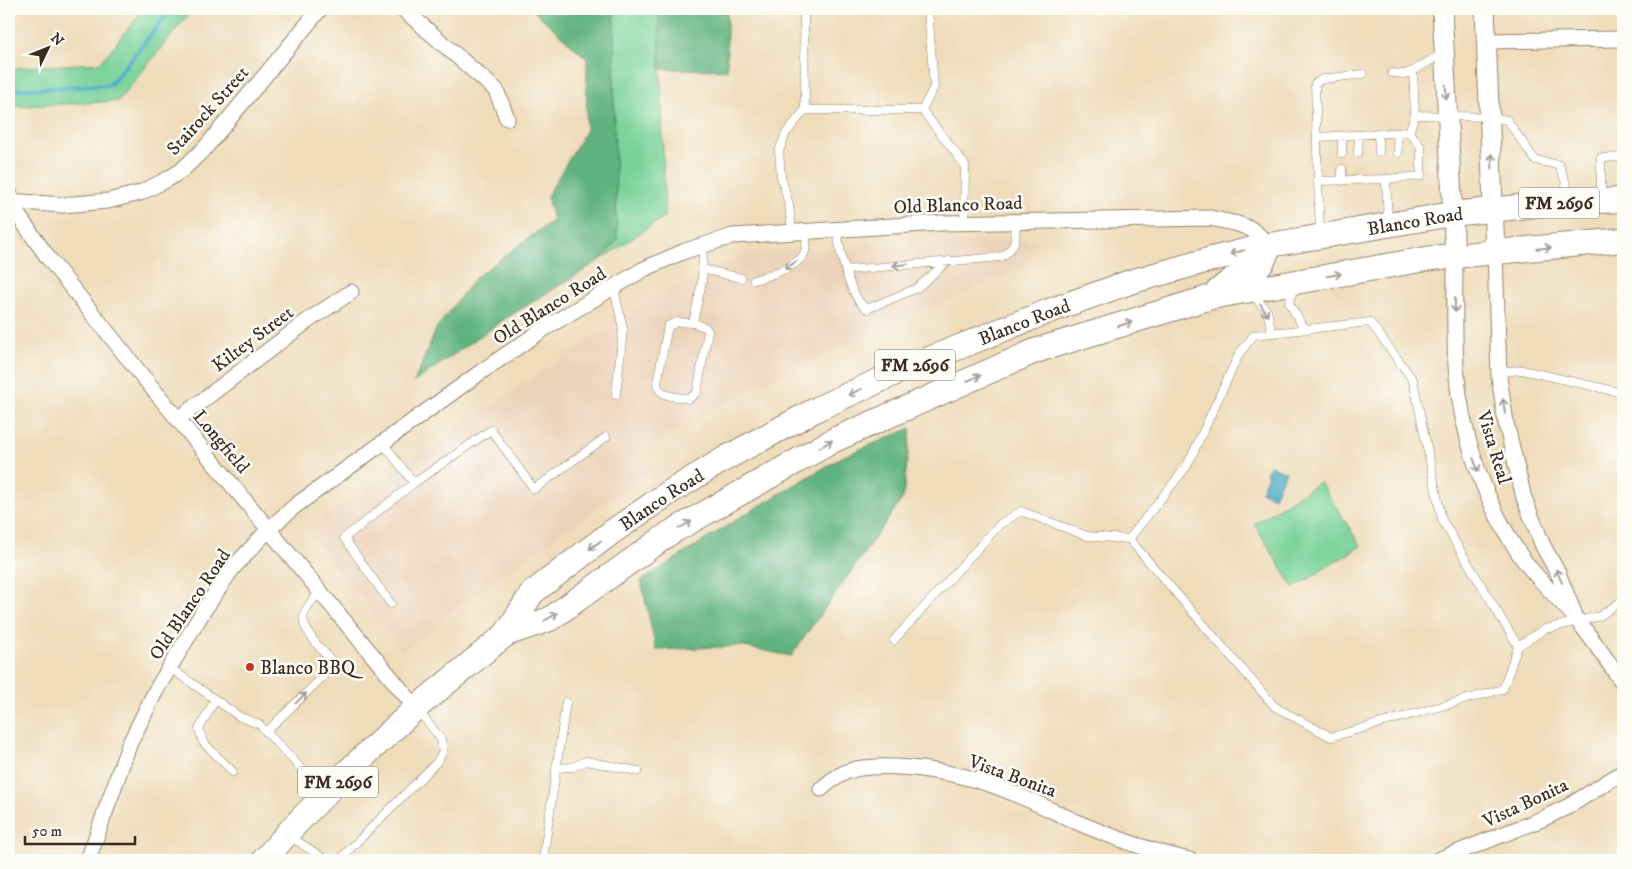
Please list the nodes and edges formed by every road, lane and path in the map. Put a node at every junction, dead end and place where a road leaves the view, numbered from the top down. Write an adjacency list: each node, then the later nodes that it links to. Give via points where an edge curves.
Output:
1 (320, 9): 40 (street, Stairock Street, via 205,148 168,179 140,193 108,201 62,205)
2 (403, 9): 18 (street, via 496,90)
3 (804, 9): 13 (lane)
4 (928, 9): 14 (lane, via 934,87)
5 (1442, 9): 9 (street)
6 (1485, 9): 8 (street)
7 (1623, 39): 8 (street)
8 (1486, 41): 17 (street)
9 (1443, 53): 10 (lane); 16 (street, one-way to 16)
10 (1413, 71): 11 (lane); 15 (lane)
11 (1392, 73)
12 (1363, 74): 24 (lane, via 1315,83)
13 (805, 110): 14 (lane); 49 (lane, via 786,133 779,151 781,176)
14 (922, 110): 46 (lane, via 965,165)
15 (1414, 115): 16 (lane); 19 (lane)
16 (1447, 116): 17 (lane); 44 (street)
17 (1490, 117): 42 (lane, via 1507,120 1535,160 1559,165 1566,183); 43 (street, one-way to 17)
18 (508, 118)
19 (1409, 132): 20 (lane); 34 (lane, via 1421,147 1421,176)
20 (1397, 133): 21 (lane); 26 (lane)
21 (1378, 134): 22 (lane); 25 (lane)
22 (1359, 135): 23 (lane); 27 (lane)
23 (1342, 136): 24 (lane); 28 (lane)
24 (1318, 137): 39 (lane)
25 (1379, 152)
26 (1398, 152)
27 (1358, 153)
28 (1342, 154)
29 (1623, 157): 41 (lane, via 1601,158)
30 (1398, 168): 34 (lane)
31 (1342, 169): 37 (lane)
32 (1378, 169): 35 (lane)
33 (1358, 170): 38 (lane)
34 (1399, 178): 36 (lane)
35 (1378, 179): 36 (lane); 38 (lane)
36 (1386, 179): 47 (lane)
37 (1342, 180): 38 (lane); 39 (lane)
38 (1358, 180)
39 (1318, 182): 50 (lane)
40 (10, 198): 72 (street, Longfield, via 49,259)
41 (1612, 200): 42 (main road, Blanco Road / FM 2696)
42 (1568, 202): 43 (main road, Blanco Road / FM 2696)
43 (1494, 210): 44 (main road, Blanco Road / FM 2696); 54 (street)
44 (1452, 214): 47 (main road, Blanco Road / FM 2696); 55 (street)
45 (1016, 222): 46 (street, Old Blanco Road); 52 (street, Old Blanco Road, via 1210,218 1251,229); 56 (lane, via 1014,245 1001,257)
46 (964, 223): 48 (street, Old Blanco Road)
47 (1388, 224): 50 (main road, Blanco Road / FM 2696)
48 (837, 229): 49 (street, Old Blanco Road); 58 (lane, via 839,250)
49 (800, 231): 53 (street, Old Blanco Road, via 733,236); 60 (lane, one-way to 60, via 806,251 803,255 773,275)
50 (1320, 236): 52 (main road, Blanco Road / FM 2696)
51 (1623, 240): 54 (main road, Blanco Road / FM 2696, one-way to 51)
52 (1270, 244): 65 (main road, via 1262,263 1254,271 1234,279); 82 (main road, Blanco Road / FM 2696, one-way to 82, via 1112,288 902,370 819,408 726,458 612,532 532,593)
53 (703, 246): 57 (lane); 62 (street, Old Blanco Road, via 644,269)
54 (1496, 252): 55 (main road, Blanco Road / FM 2696); 69 (street, Vista Real)
55 (1455, 256): 61 (main road, Blanco Road / FM 2696, one-way to 55); 81 (street, Vista Real, one-way to 81, via 1456,367 1473,458 1518,552 1541,583)
56 (948, 261): 58 (lane, one-way to 58); 58 (lane, via 917,288 866,308 856,300)
57 (702, 269): 59 (lane); 66 (lane)
58 (846, 270)
59 (741, 278)
60 (754, 280)
61 (1295, 282): 63 (main road, Blanco Road / FM 2696); 67 (lane, via 1289,303)
62 (614, 288): 71 (lane, via 623,329); 74 (street, Old Blanco Road, via 547,327)
63 (1249, 291): 65 (main road, Blanco Road / FM 2696); 68 (lane, one-way to 68, via 1268,311)
64 (351, 292): 72 (street, Kiltey Street)
65 (1211, 297): 82 (main road, Blanco Road / FM 2696, one-way to 65, via 550,619 670,533 834,440 1035,351)
66 (693, 323): 66 (lane, via 705,326 708,331 697,392 688,399 662,394 657,383 668,326 677,322)
67 (1304, 330): 68 (lane); 84 (lane, via 1370,322 1412,380 1442,520)
68 (1272, 333): 77 (lane, via 1254,335 1239,354 1188,466)
69 (1499, 372): 70 (lane, via 1522,370); 81 (street, Vista Real, one-way to 69, via 1524,498 1506,423)
70 (1623, 393)
71 (616, 395)
72 (178, 419): 76 (street, Longfield)
73 (606, 437): 75 (lane, via 534,489 491,430)
74 (382, 442): 75 (lane); 76 (street, Old Blanco Road)
75 (414, 483): 80 (lane, via 344,538)
76 (269, 529): 78 (street, Longfield); 85 (street, Old Blanco Road, via 232,569)
77 (1129, 538): 83 (lane, via 1087,536 1021,511 1000,524); 84 (lane, via 1275,707 1331,737 1503,689)
78 (320, 592): 89 (street, Longfield); 90 (lane, one-way to 78, via 335,665 305,629 303,616)
79 (1623, 600): 81 (lane, via 1600,616)
80 (391, 604)
81 (1578, 621): 84 (lane, via 1546,629); 86 (street, Vista Real)
82 (506, 634): 89 (main road, Blanco Road / FM 2696)
83 (894, 640)
84 (1518, 646)
85 (169, 668): 87 (lane); 99 (street, Old Blanco Road, via 129,746)
86 (1623, 683)
87 (216, 700): 90 (lane, via 259,724); 93 (lane, via 199,729 203,742)
88 (566, 702): 91 (lane)
89 (416, 708): 96 (main road, Blanco Road / FM 2696); 102 (lane, via 441,739 443,751 437,762)
90 (266, 732): 96 (lane)
91 (556, 768): 92 (lane, via 573,767 586,761); 103 (lane)
92 (638, 771)
93 (233, 772)
94 (1623, 772): 105 (street, Vista Bonita, via 1542,819)
95 (821, 789): 98 (street, Vista Bonita, via 833,778 856,770 893,767 958,776 1025,798)
96 (325, 795): 97 (main road, Blanco Road / FM 2696)
97 (287, 834): 100 (main road, Blanco Road / FM 2696); 101 (lane)
98 (1140, 854): 104 (street, Vista Bonita)
99 (88, 860)
100 (264, 860)
101 (326, 860)
102 (339, 860)
103 (543, 860)
104 (1190, 860)
105 (1438, 860)

